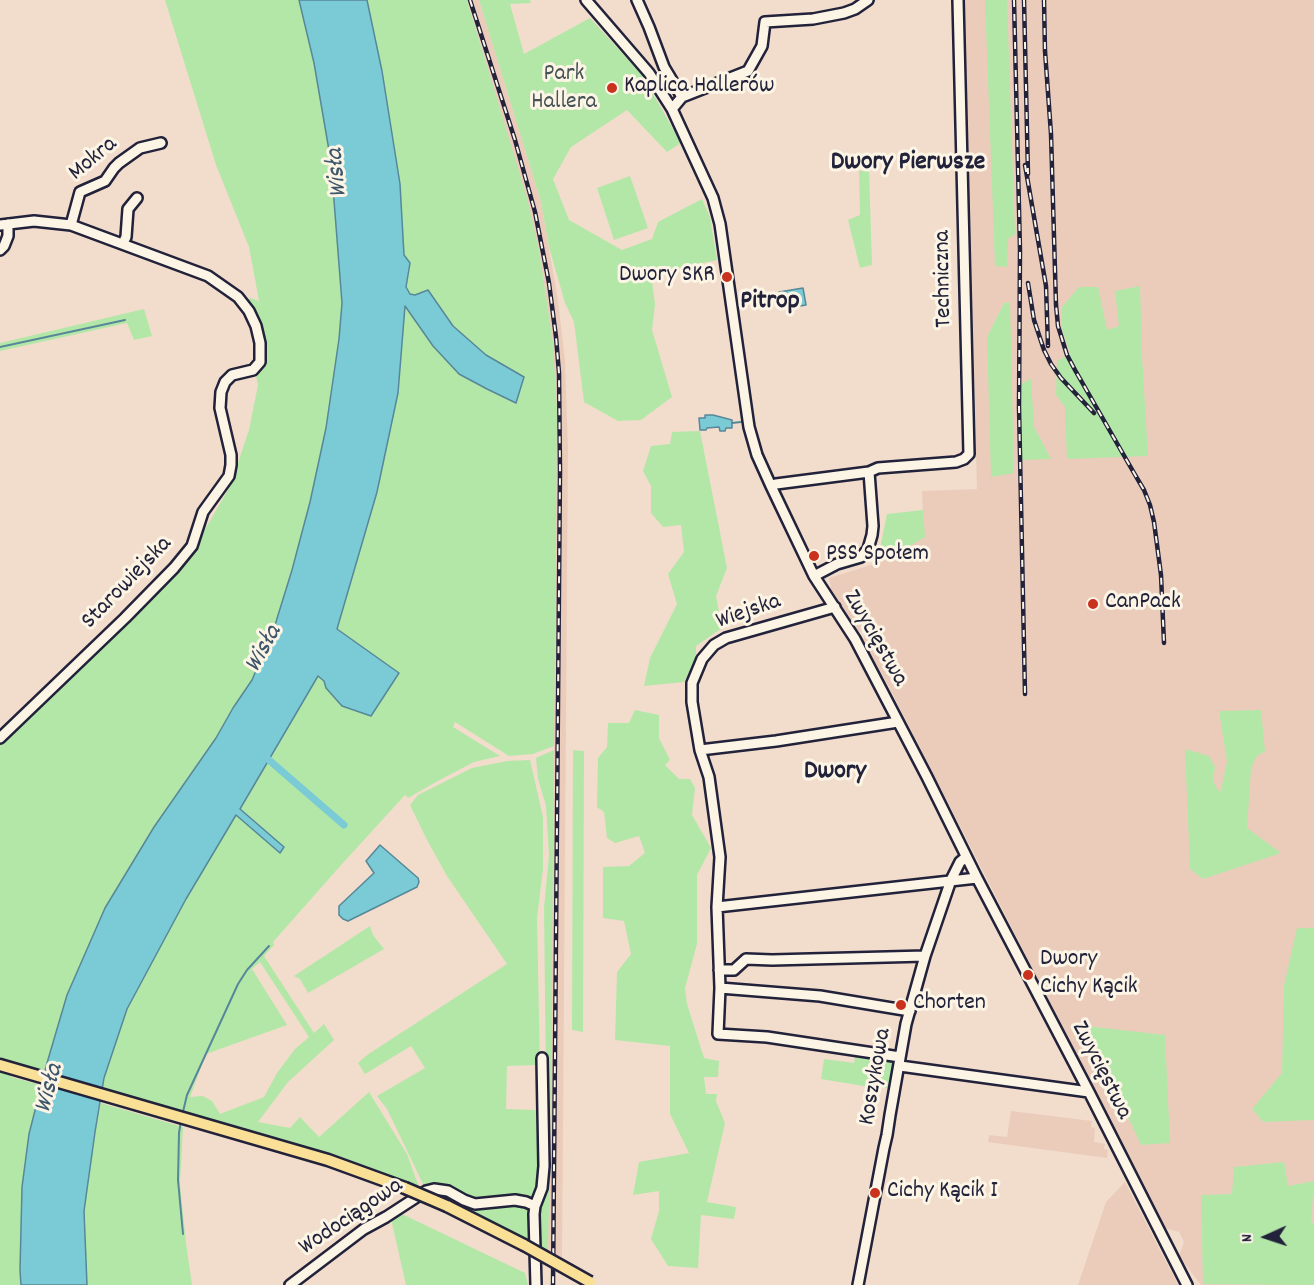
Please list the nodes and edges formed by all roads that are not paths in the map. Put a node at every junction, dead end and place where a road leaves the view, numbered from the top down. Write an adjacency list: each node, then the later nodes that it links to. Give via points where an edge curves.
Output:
1 (586, 0): 6 (street, Zwycięstwa, via 649,73)
2 (637, 0): 5 (street, via 664,67)
3 (868, 0): 5 (street, via 844,13 765,22 762,46 748,71)
4 (958, 0): 13 (street, Techniczna, via 969,454 956,462)
5 (682, 97): 6 (street)
6 (672, 109): 14 (street, Zwycięstwa, via 717,212 749,427)
7 (161, 143): 10 (street, Mokra, via 135,151 105,181 80,192)
8 (137, 198): 11 (street, via 128,209)
9 (4, 225): 10 (street, Starowiejska, via 21,221); 12 (street, via 8,236)
10 (71, 225): 11 (street, Starowiejska)
11 (123, 243): 18 (street, Starowiejska, via 208,276 238,297 256,326 260,362 253,370 232,375 221,392 220,408 231,455 229,476 203,512 192,546 125,618)
12 (0, 250)
13 (869, 472): 14 (street, Techniczna); 15 (street, via 873,526 868,549 861,557)
14 (771, 486): 15 (street, Zwycięstwa)
15 (814, 576): 16 (street, Zwycięstwa)
16 (835, 607): 17 (street, Zwycięstwa); 19 (street, Wiejska, via 726,638 714,645 702,659 692,683)
17 (898, 722): 19 (street); 20 (street, Zwycięstwa)
18 (0, 738)
19 (700, 750): 23 (street, Wiejska, via 709,777 720,857)
20 (966, 857): 21 (street, Zwycięstwa); 22 (street, Koszykowa)
21 (977, 878): 22 (street); 31 (street, Zwycięstwa)
22 (951, 880): 23 (street); 24 (street, Koszykowa)
23 (717, 907): 25 (street, Wiejska)
24 (925, 956): 25 (street, via 746,959 734,970); 27 (street, Koszykowa)
25 (719, 970): 26 (street, Wiejska)
26 (720, 988): 27 (street, via 820,996); 29 (street, Wiejska, via 718,1034 767,1037)
27 (910, 1011): 29 (street, Koszykowa)
28 (542, 1058): 32 (street, via 544,1173)
29 (900, 1061): 31 (street); 36 (street, Koszykowa)
30 (0, 1065): 33 (main road, bridge, via 286,1148 405,1188)
31 (1089, 1092): 37 (street, Zwycięstwa)
32 (535, 1206): 34 (street, Wodociągowa, via 516,1200 475,1204 448,1191 426,1191 364,1229); 35 (street)
33 (593, 1283)
34 (290, 1285)
35 (536, 1285)
36 (858, 1285)
37 (1187, 1285)

